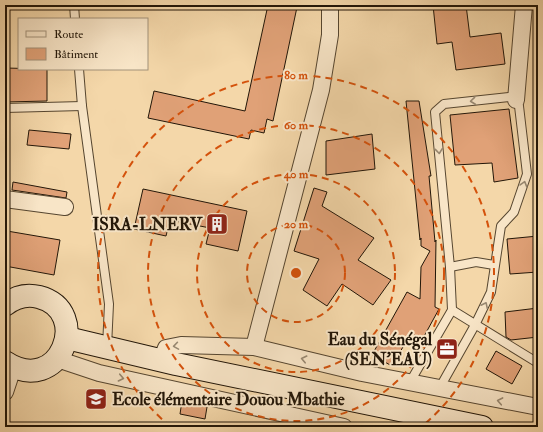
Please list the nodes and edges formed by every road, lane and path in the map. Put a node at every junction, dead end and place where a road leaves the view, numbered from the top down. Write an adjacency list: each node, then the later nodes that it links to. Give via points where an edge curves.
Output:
1 (74, 5): 4 (lane)
2 (330, 5): 17 (street, via 330,35 321,90)
3 (524, 5): 6 (street)
4 (75, 18)
5 (79, 70): 7 (lane)
6 (516, 100): 11 (lane, one-way to 6, via 501,226 514,212 527,174 519,106); 12 (lane, one-way to 12, via 509,97 444,104 435,112)
7 (82, 106): 8 (lane); 18 (lane, via 109,304)
8 (5, 108)
9 (5, 199): 10 (street)
10 (65, 207)
11 (494, 265): 12 (lane, via 476,262); 15 (lane, one-way to 11, via 491,292)
12 (450, 267): 14 (lane)
13 (5, 305): 16 (main road, via 24,296 44,298 59,310 67,328)
14 (452, 310): 15 (lane); 24 (lane)
15 (475, 325): 21 (lane); 25 (lane)
16 (67, 338): 18 (main road); 19 (main road, via 64,349)
17 (254, 347): 20 (street, one-way to 20, via 181,345 166,348); 24 (street, one-way to 17)
18 (107, 348): 20 (main road); 23 (street)
19 (57, 359): 22 (main road, via 37,371 25,371); 23 (street)
20 (161, 360): 29 (main road)
21 (538, 363)
22 (9, 365): 26 (street)
23 (99, 373): 28 (street, one-way to 28)
24 (410, 382): 25 (street)
25 (439, 389): 27 (street, one-way to 25)
26 (5, 392)
27 (538, 407)
28 (344, 427)
29 (482, 427)

